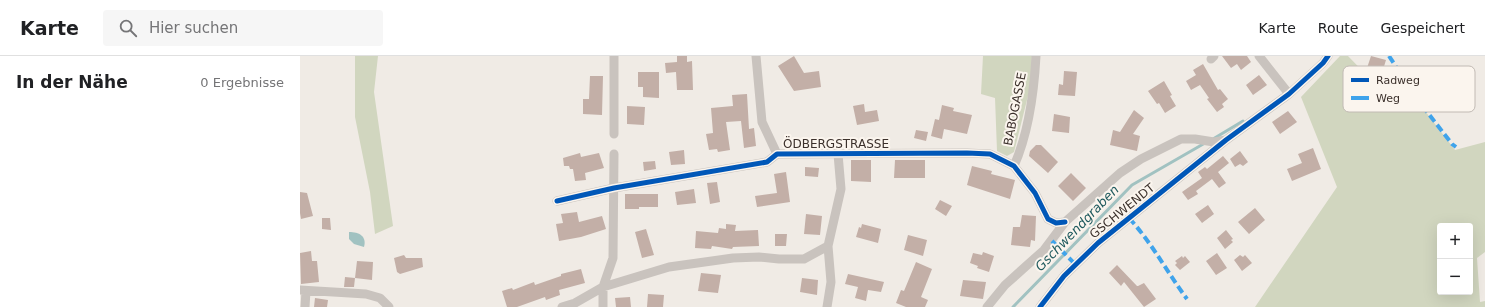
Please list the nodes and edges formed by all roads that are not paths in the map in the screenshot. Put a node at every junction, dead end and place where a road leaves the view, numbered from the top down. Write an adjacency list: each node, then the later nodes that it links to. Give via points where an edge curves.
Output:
1 (614, 56): 7 (street)
2 (756, 56): 10 (street, via 762,122)
3 (1036, 56): 12 (street, BABOGASSE, via 1034,84 1022,147)
4 (1259, 56): 6 (street)
5 (1328, 56): 6 (street, GSCHWENDT)
6 (1289, 94): 8 (street, GSCHWENDT)
7 (614, 134)
8 (1226, 140): 15 (street, GSCHWENDT, via 1214,142 1180,139 1120,173); 25 (street, GSCHWENDT, via 1098,243 1064,276)
9 (614, 154): 13 (street)
10 (777, 154): 11 (street, ÖDBERGSTRASSE); 13 (street, ÖDBERGSTRASSE, via 767,162)
11 (838, 154): 12 (street, ÖDBERGSTRASSE, via 990,154); 16 (street, via 841,189)
12 (1014, 166): 15 (street, ÖDBERGSTRASSE, via 1035,193 1048,219 1056,223)
13 (614, 188): 14 (street, ÖDBERGSTRASSE); 17 (street, via 613,258)
14 (557, 200)
15 (1065, 222): 24 (street, GSCHWENDT, via 1044,250 1005,285)
16 (828, 246): 17 (street, via 804,259 759,256 733,258 669,267); 23 (street, via 831,282)
17 (602, 287): 21 (street); 22 (street)
18 (303, 290): 19 (street); 20 (street, via 366,294 380,298)
19 (305, 307)
20 (388, 307)
21 (562, 307)
22 (603, 307)
23 (827, 307)
24 (988, 307)
25 (1040, 307)

